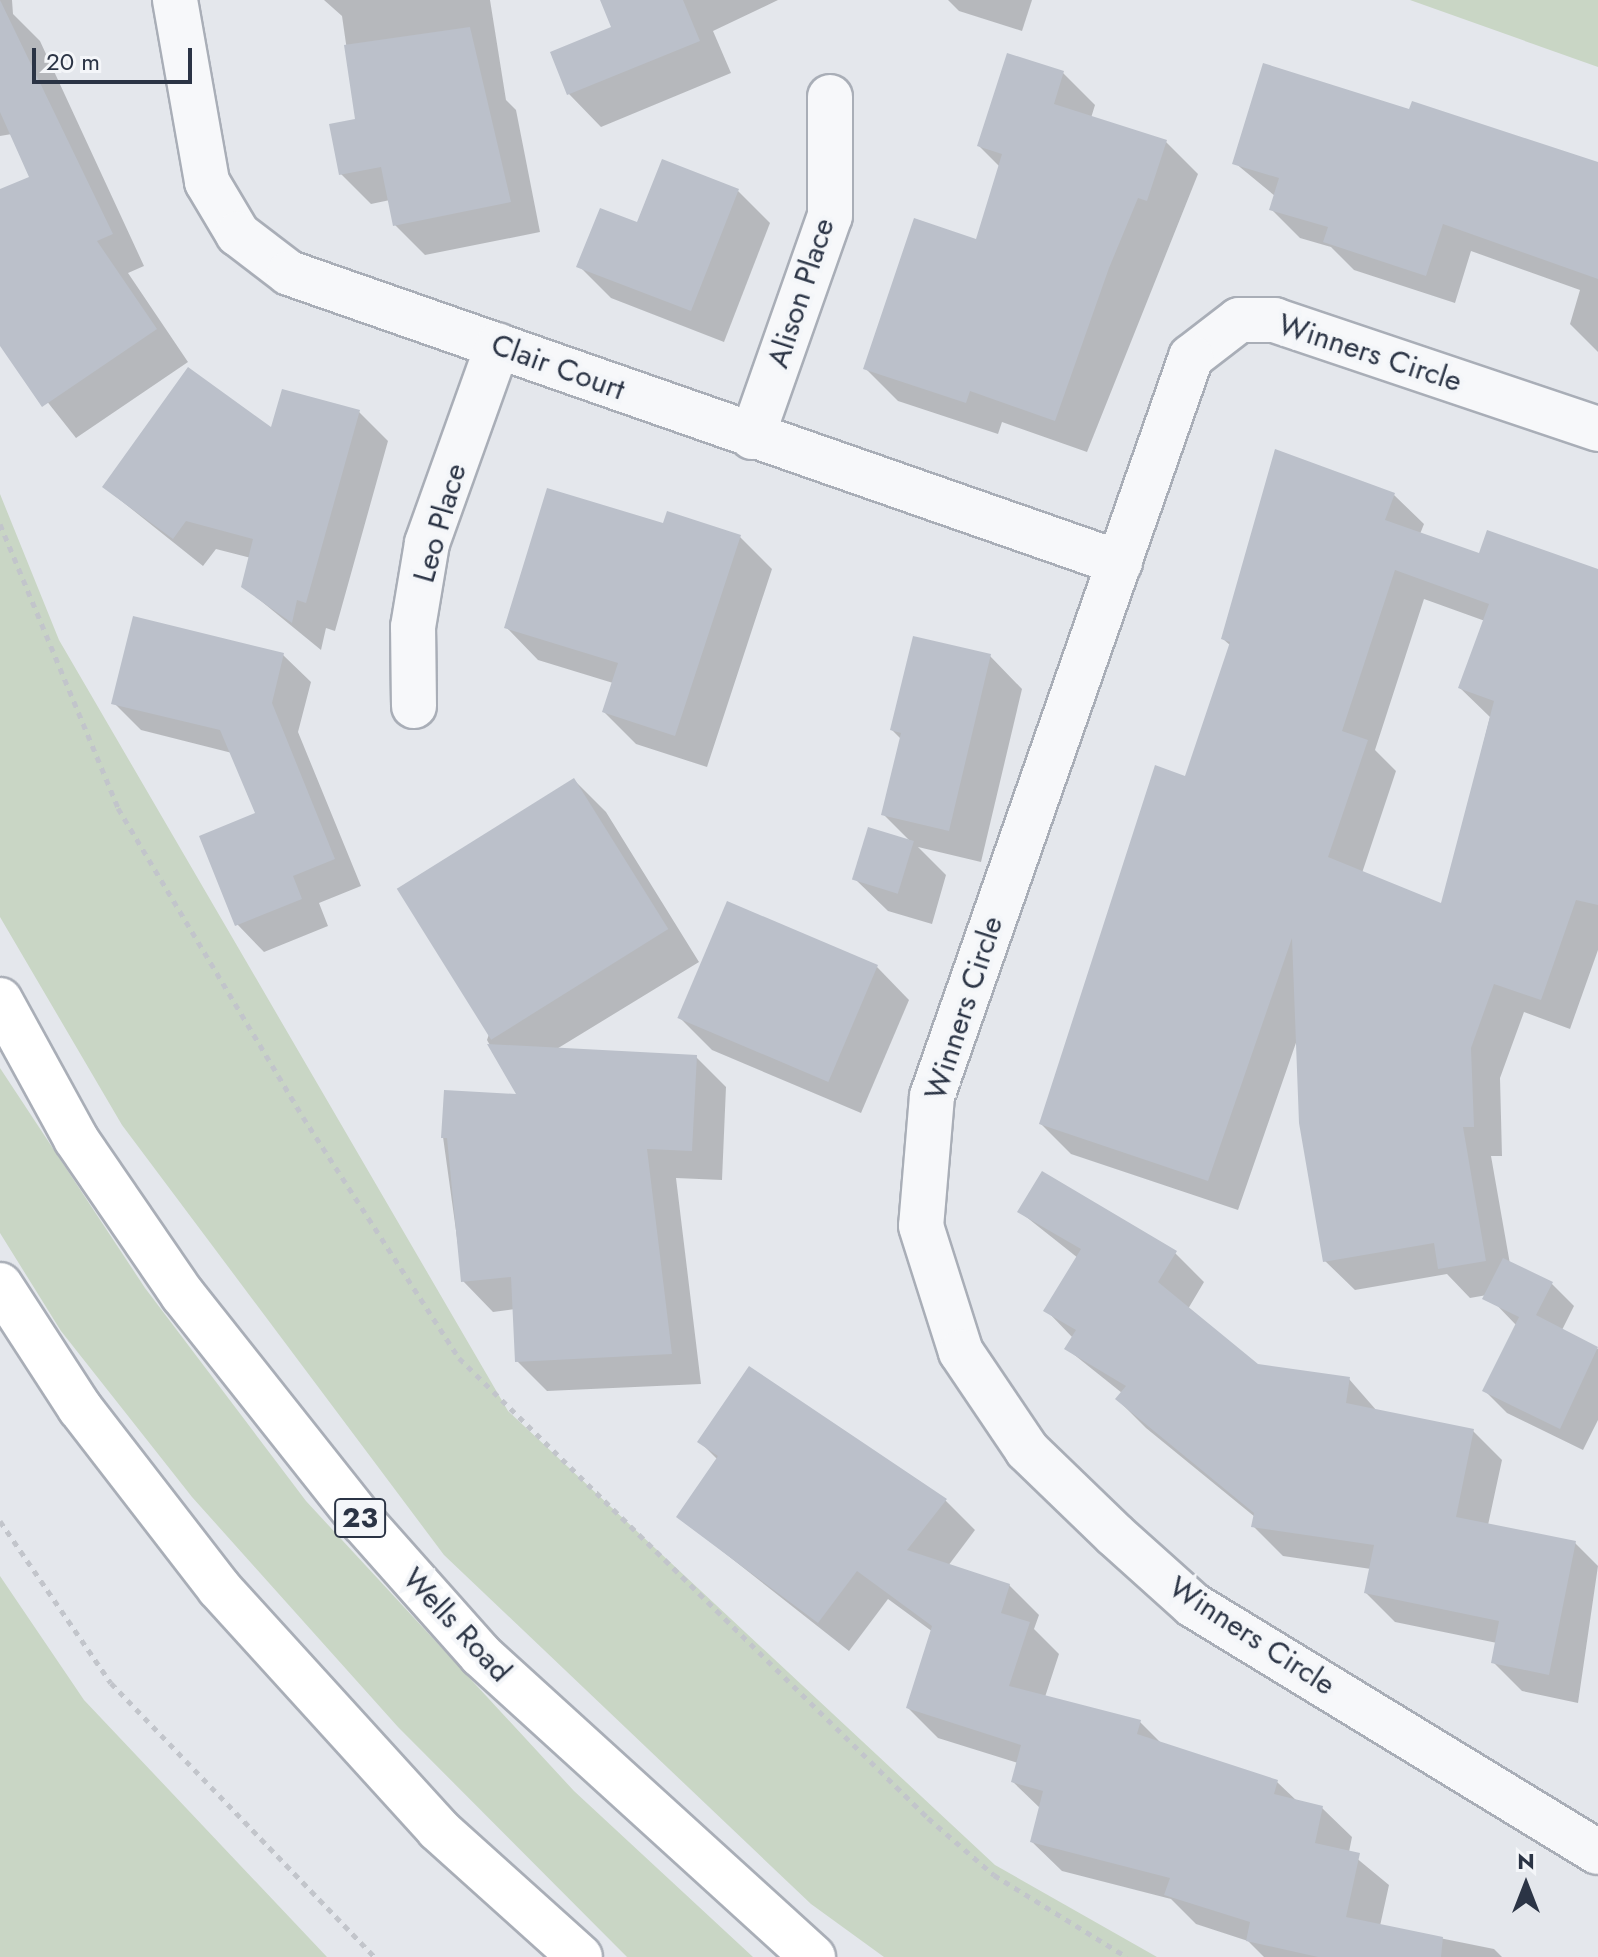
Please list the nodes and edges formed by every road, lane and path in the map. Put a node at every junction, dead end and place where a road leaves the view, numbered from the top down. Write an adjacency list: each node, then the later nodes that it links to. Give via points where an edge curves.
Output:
1 (175, 0): 3 (street, Clair Court, via 207,182 238,234 289,273)
2 (830, 97): 5 (street, Alison Place, via 830,216)
3 (498, 345): 5 (street, Clair Court); 8 (street, Leo Place, via 427,543 413,627)
4 (1598, 429): 7 (street, Winners Circle, via 1312,329 1239,320 1191,357)
5 (752, 437): 7 (street, Clair Court)
6 (0, 524): 16 (path, via 118,808 303,1117 459,1358 928,1818 994,1875)
7 (1120, 563): 12 (street, Winners Circle, via 932,1096 921,1226 936,1290 961,1352 1027,1450 1193,1605)
8 (414, 706)
9 (0, 1000): 15 (main road, Wells Road / 23, via 76,1139 183,1295 363,1522 481,1655)
10 (0, 1285): 14 (main road, via 80,1408 219,1588 438,1829)
11 (0, 1521): 13 (path, via 111,1683)
12 (1598, 1852)
13 (375, 1957)
14 (580, 1957)
15 (813, 1957)
16 (1127, 1957)

